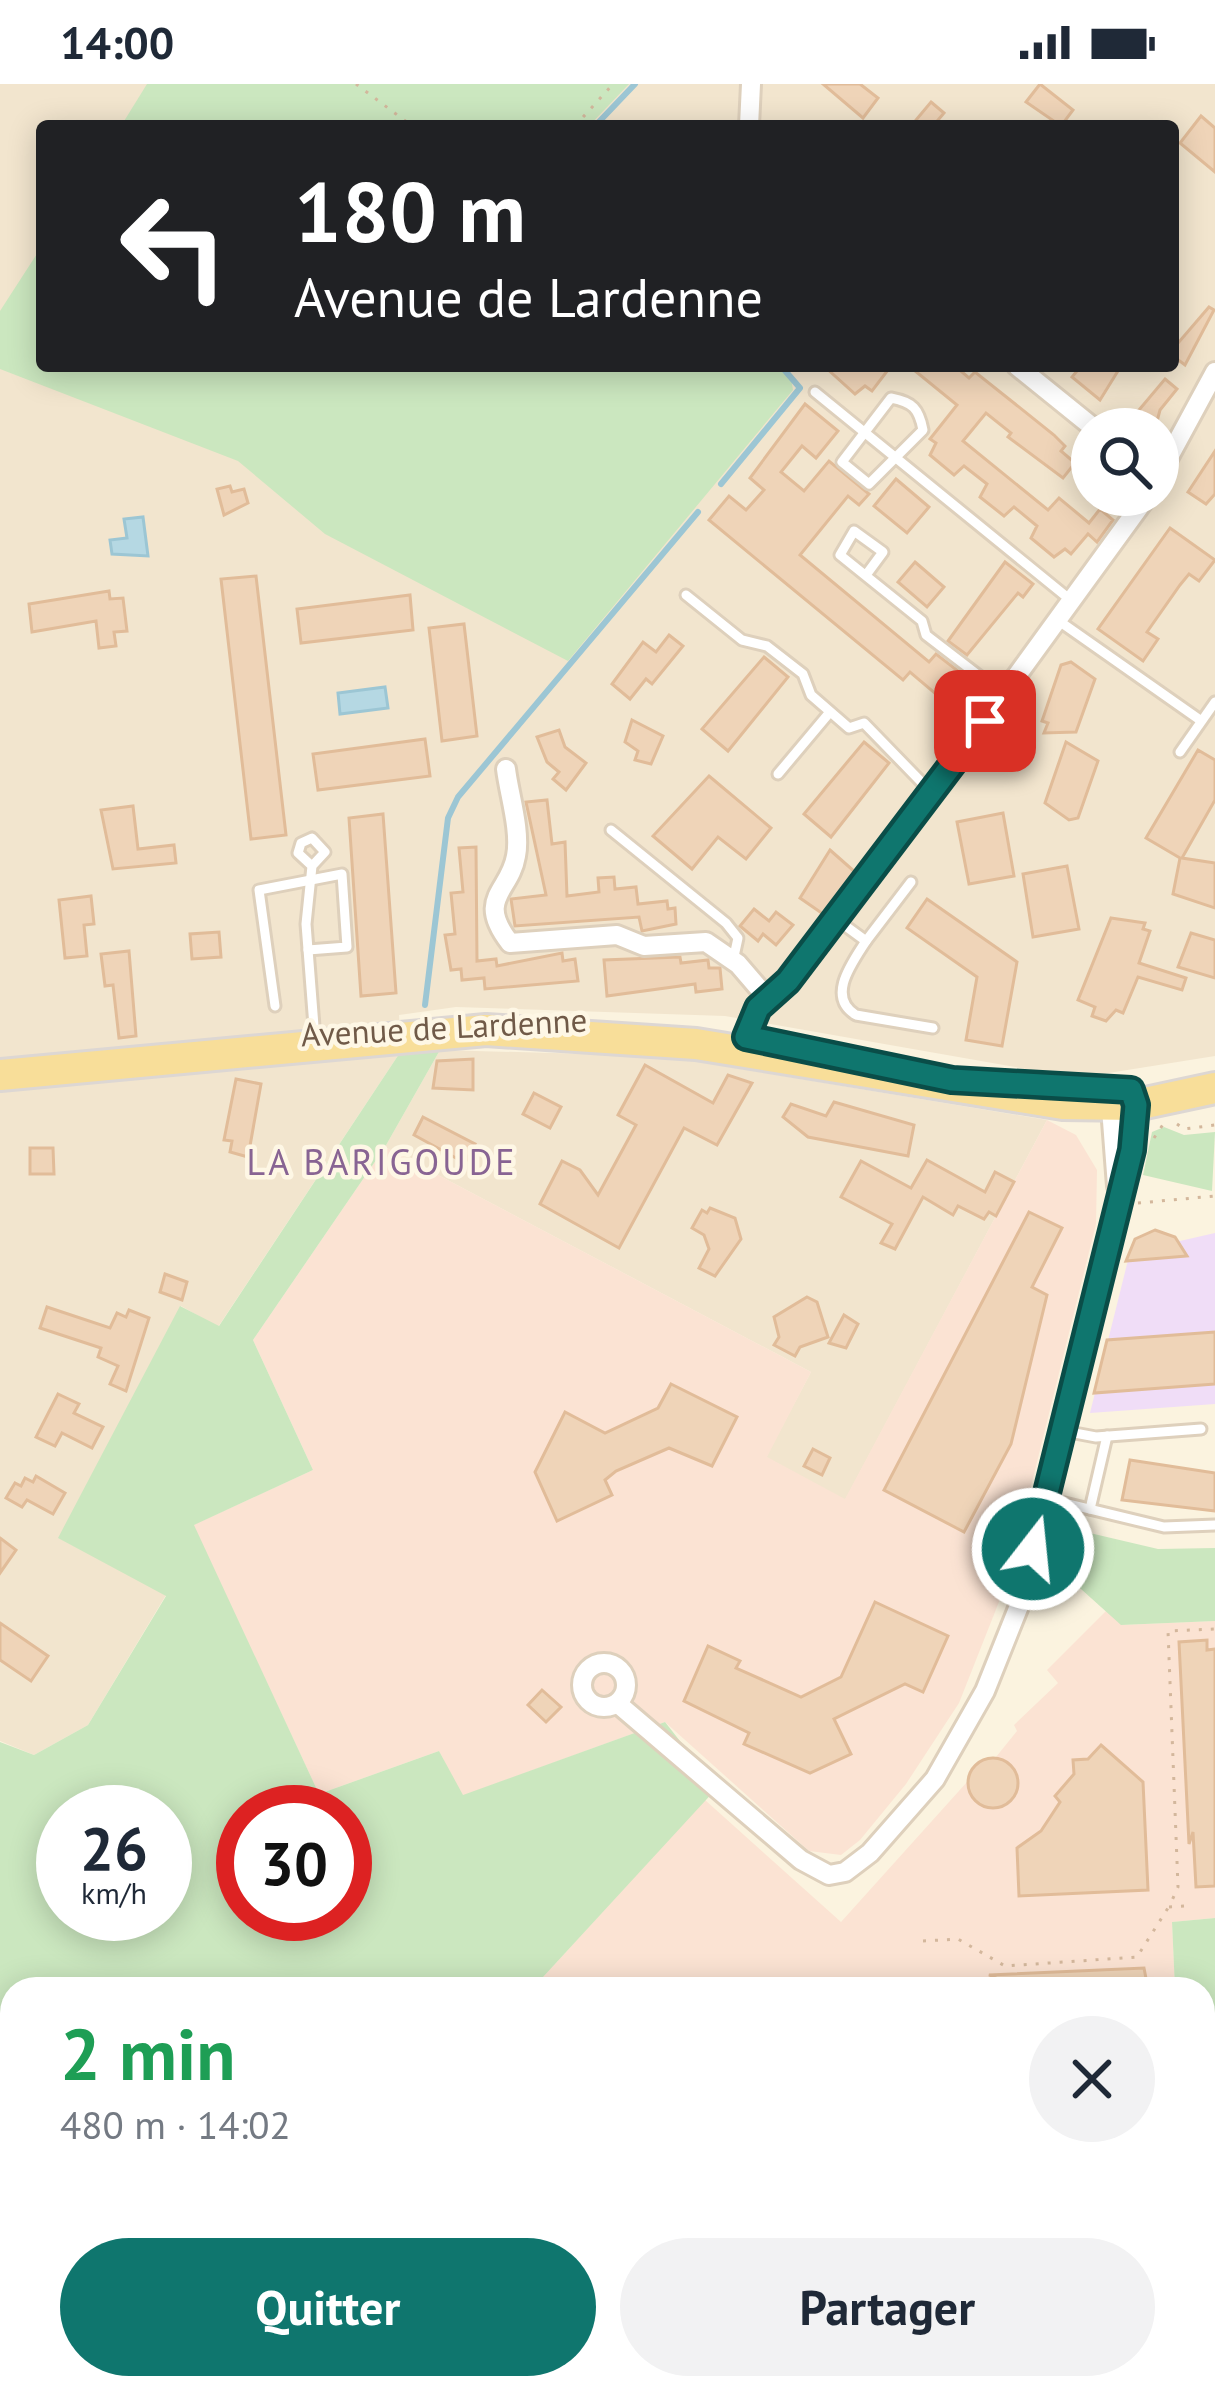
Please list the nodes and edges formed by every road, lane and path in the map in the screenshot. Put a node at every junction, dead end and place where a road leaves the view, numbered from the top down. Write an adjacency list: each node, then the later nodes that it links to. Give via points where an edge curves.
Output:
1 (356, 84): 4 (path)
2 (613, 84): 5 (path)
3 (752, 84): 6 (street)
4 (404, 120)
5 (580, 120)
6 (749, 120)
7 (1024, 372): 10 (street)
8 (1215, 372): 12 (street)
9 (815, 392): 11 (lane)
10 (1071, 410)
11 (866, 432): 13 (lane); 13 (lane, via 842,462 868,484); 13 (lane, via 891,398 908,401 922,430)
12 (1179, 438)
13 (896, 456): 17 (lane)
14 (1133, 516): 17 (street)
15 (866, 575): 15 (lane, via 840,555 854,531 884,552); 19 (lane)
16 (686, 596): 21 (lane, via 803,674)
17 (1073, 602): 18 (street)
18 (1059, 621): 19 (street); 22 (lane)
19 (1004, 695): 26 (street)
20 (1215, 702): 22 (lane)
21 (830, 712): 25 (lane); 26 (lane, via 849,728 864,723)
22 (1200, 720): 23 (lane)
23 (1180, 752)
24 (506, 770): 34 (street, via 516,857 495,894 499,929 510,943 616,935 644,946 706,942)
25 (778, 774)
26 (932, 793): 31 (street)
27 (610, 830): 34 (lane, via 726,923 737,938)
28 (312, 866): 29 (lane)
29 (312, 881): 33 (lane); 33 (lane, via 342,874 347,947); 36 (lane, via 260,890)
30 (911, 881): 32 (lane)
31 (836, 919): 32 (lane); 35 (street)
32 (866, 941): 37 (lane, via 846,971 845,1009)
33 (308, 950): 38 (lane)
34 (734, 961): 35 (street)
35 (768, 999): 39 (street, via 752,1017)
36 (275, 1006)
37 (933, 1028)
38 (315, 1038): 39 (main road, Avenue de Lardenne, via 486,1030); 41 (main road, Avenue de Lardenne, via 258,1038 206,1052)
39 (745, 1045): 43 (main road, Avenue de Lardenne, via 895,1081)
40 (1215, 1072): 43 (main road)
41 (0, 1075)
42 (1215, 1088): 43 (main road)
43 (1121, 1098): 47 (street); 47 (street, via 1135,1136)
44 (1215, 1126): 45 (path, via 1184,1130 1169,1117)
45 (1154, 1138)
46 (1215, 1196): 47 (path)
47 (1126, 1201): 49 (street)
48 (1201, 1430): 50 (lane)
49 (1064, 1431): 50 (lane); 51 (street)
50 (1107, 1436): 52 (lane)
51 (1048, 1499): 52 (lane); 55 (street, via 1019,1606 973,1717 935,1779 845,1872 815,1871)
52 (1090, 1509): 53 (lane, via 1164,1527)
53 (1215, 1525)
54 (1215, 1629): 57 (path, via 1168,1630 1178,1887)
55 (617, 1703)
56 (1184, 1906): 57 (path)
57 (1169, 1907): 58 (path, via 1137,1957 1005,1966 958,1939)
58 (923, 1940)

